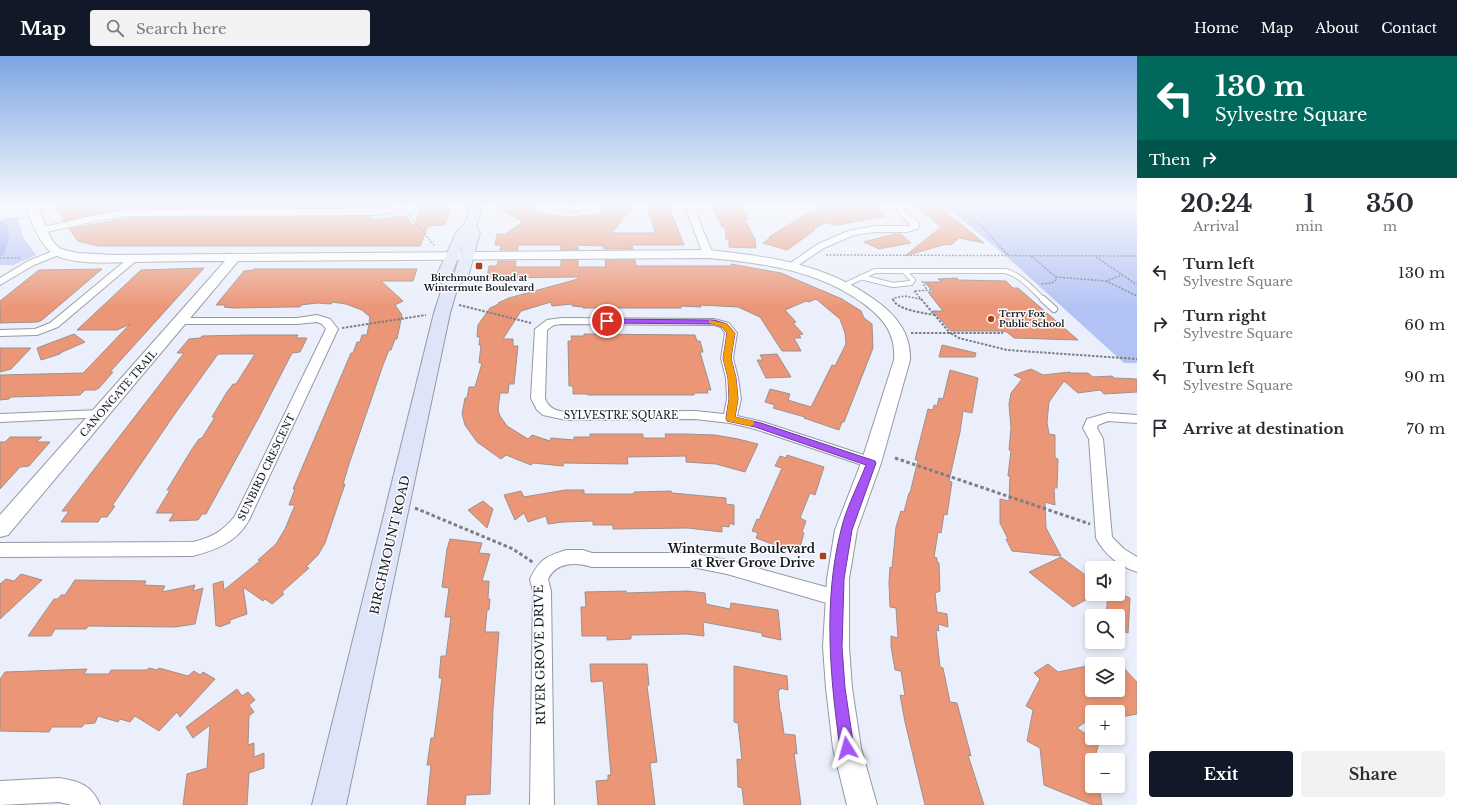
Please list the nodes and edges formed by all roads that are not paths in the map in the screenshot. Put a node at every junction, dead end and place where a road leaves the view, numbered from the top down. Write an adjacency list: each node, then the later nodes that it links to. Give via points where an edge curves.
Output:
1 (46, 239): 5 (street)
2 (468, 239): 6 (main road, BIRCHMOUNT ROAD)
3 (702, 239): 7 (street)
4 (834, 239): 10 (street)
5 (58, 252): 9 (street, via 86,257); 13 (street, via 31,263)
6 (454, 254): 7 (street); 8 (street); 29 (main road, BIRCHMOUNT ROAD, via 461,277 451,284 442,313)
7 (708, 254): 10 (street)
8 (235, 257): 9 (street); 16 (street, CANONGATE TRAIL)
9 (134, 258): 17 (street, via 54,326 37,332)
10 (791, 266): 14 (street)
11 (904, 271): 12 (lane, via 872,272); 12 (lane, via 913,280 904,286); 15 (lane, via 1005,270 1013,273)
12 (862, 277): 14 (lane)
13 (0, 282)
14 (845, 285): 22 (street, via 882,311 899,334 903,350)
15 (1054, 309)
16 (181, 321): 18 (street, CANONGATE TRAIL); 24 (street, SUNBIRD CRESCENT, via 297,321 311,318 327,321 332,329 241,520 231,533 212,544 194,549)
17 (0, 333)
18 (100, 414): 19 (street); 23 (street, CANONGATE TRAIL)
19 (0, 418)
20 (730, 418): 20 (street, SYLVESTRE SQUARE, via 734,399 727,358 731,333 724,325 714,322 562,320 543,326 540,332 538,398 540,405 547,411 566,416 696,415); 22 (street, SYLVESTRE SQUARE)
21 (1137, 419): 25 (street, via 1102,418 1092,422 1090,428 1096,439 1104,538 1120,556)
22 (871, 463): 26 (street, via 846,530)
23 (0, 529)
24 (0, 550)
25 (1137, 565)
26 (837, 598): 30 (street, RIVER GROVE DRIVE, via 727,567 692,560 592,560 574,556 557,560 544,570 539,579 542,591); 31 (street, via 838,688 847,748)
27 (0, 793): 28 (street, via 59,790 73,792)
28 (88, 805)
29 (329, 805)
30 (542, 805)
31 (862, 805)

